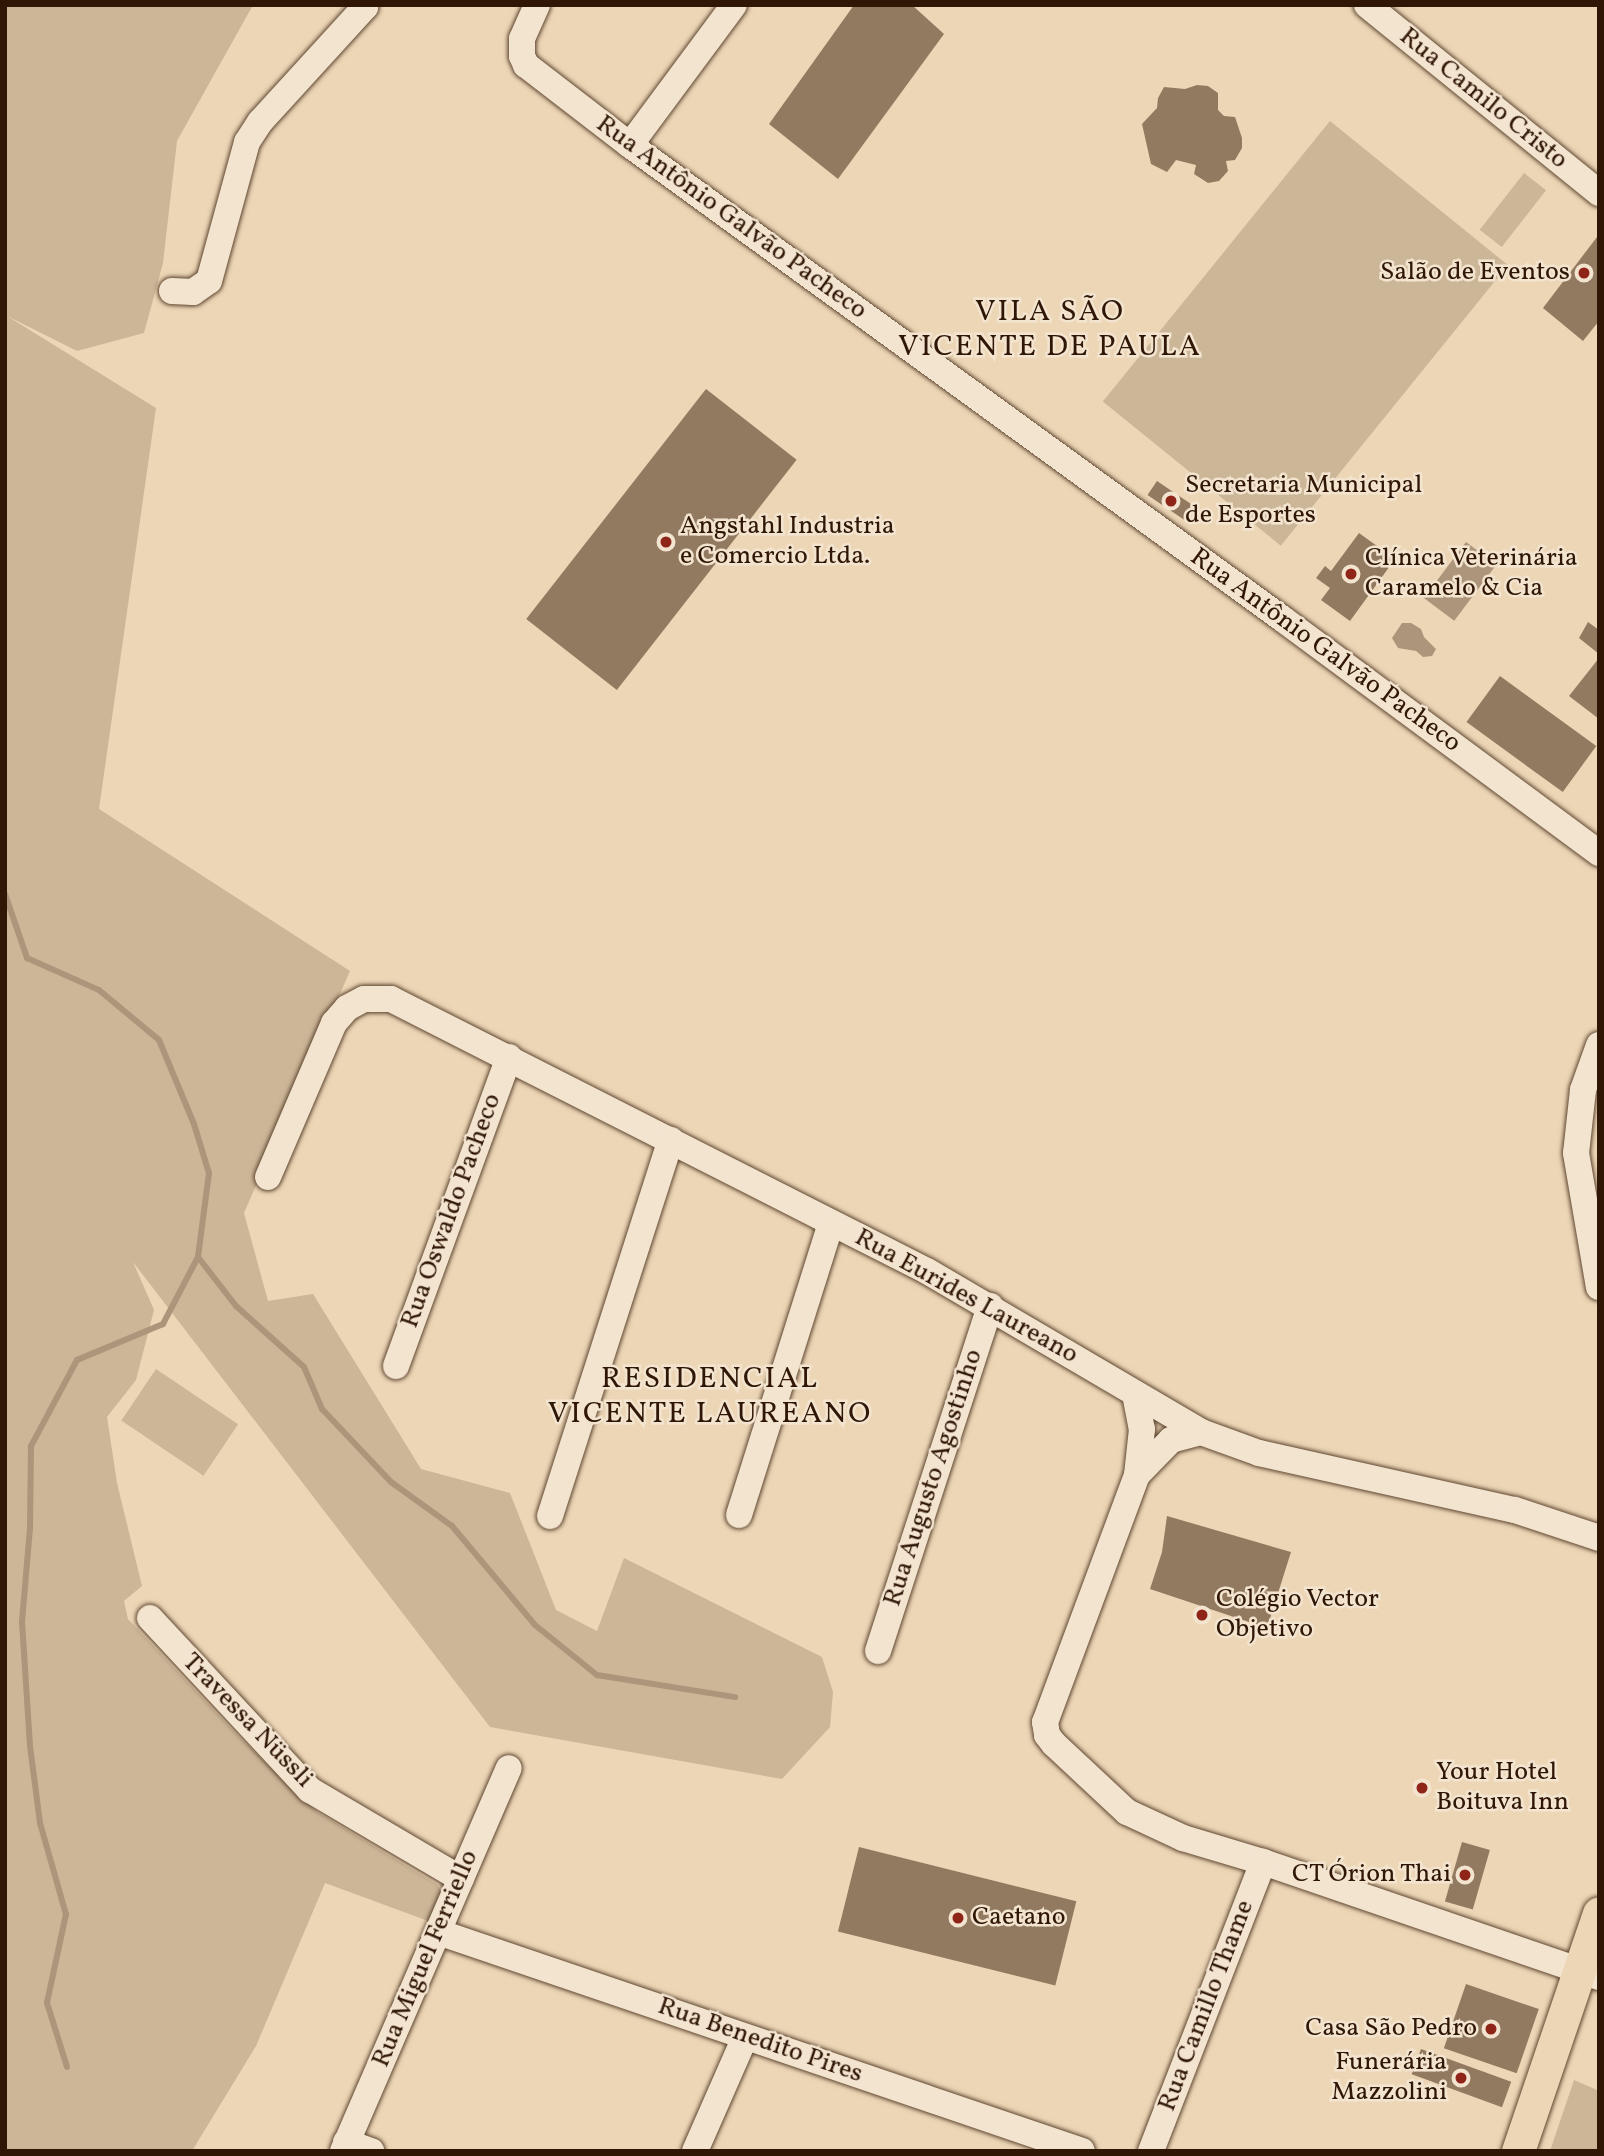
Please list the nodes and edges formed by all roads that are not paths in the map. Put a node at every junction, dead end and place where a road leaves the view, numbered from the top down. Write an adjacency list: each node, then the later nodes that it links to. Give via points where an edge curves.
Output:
1 (362, 5): 7 (street, via 365,8 269,111 247,142 209,281 193,292)
2 (537, 5): 5 (street, Rua Antônio Galvão Pacheco, via 524,32 523,61)
3 (734, 5): 5 (street)
4 (1367, 5): 6 (street, Rua Camilo Cristo)
5 (630, 145): 8 (street, Rua Antônio Galvão Pacheco)
6 (1599, 193)
7 (172, 291)
8 (1599, 853)
9 (1599, 1045): 14 (street, via 1583,1090 1576,1156)
10 (509, 1057): 11 (street, Rua Eurides Laureano); 12 (street, Rua Eurides Laureano, via 391,999 356,1003 346,1008 329,1031); 16 (street, Rua Oswaldo Pacheco)
11 (671, 1140): 13 (street, Rua Eurides Laureano); 21 (street)
12 (268, 1177)
13 (831, 1223): 15 (street, Rua Eurides Laureano); 20 (street)
14 (1599, 1287)
15 (990, 1306): 17 (street, Rua Eurides Laureano); 24 (street, Rua Augusto Agostinho)
16 (396, 1366)
17 (1135, 1394): 18 (street, Rua Eurides Laureano); 19 (street, via 1142,1429)
18 (1200, 1432): 19 (street, via 1171,1440); 22 (street, Rua Eurides Laureano, via 1259,1453 1515,1510)
19 (1137, 1475): 26 (street, via 1045,1731 1132,1815 1183,1838)
20 (739, 1515)
21 (550, 1516)
22 (1599, 1538)
23 (150, 1618): 27 (street, Travessa Nüssli, via 310,1790)
24 (878, 1651)
25 (509, 1768): 27 (street, Rua Miguel Ferriello)
26 (1263, 1862): 30 (street); 36 (street, Rua Camillo Thame)
27 (460, 1879): 29 (street, Rua Miguel Ferriello)
28 (1599, 1913): 30 (main road)
29 (438, 1932): 31 (street, Rua Benedito Pires); 32 (street, Rua Miguel Ferriello)
30 (1589, 1974): 37 (main road)
31 (745, 2036): 34 (street); 35 (street, Rua Benedito Pires)
32 (344, 2146): 33 (street)
33 (371, 2151)
34 (695, 2151)
35 (1082, 2151)
36 (1151, 2151)
37 (1518, 2151)

